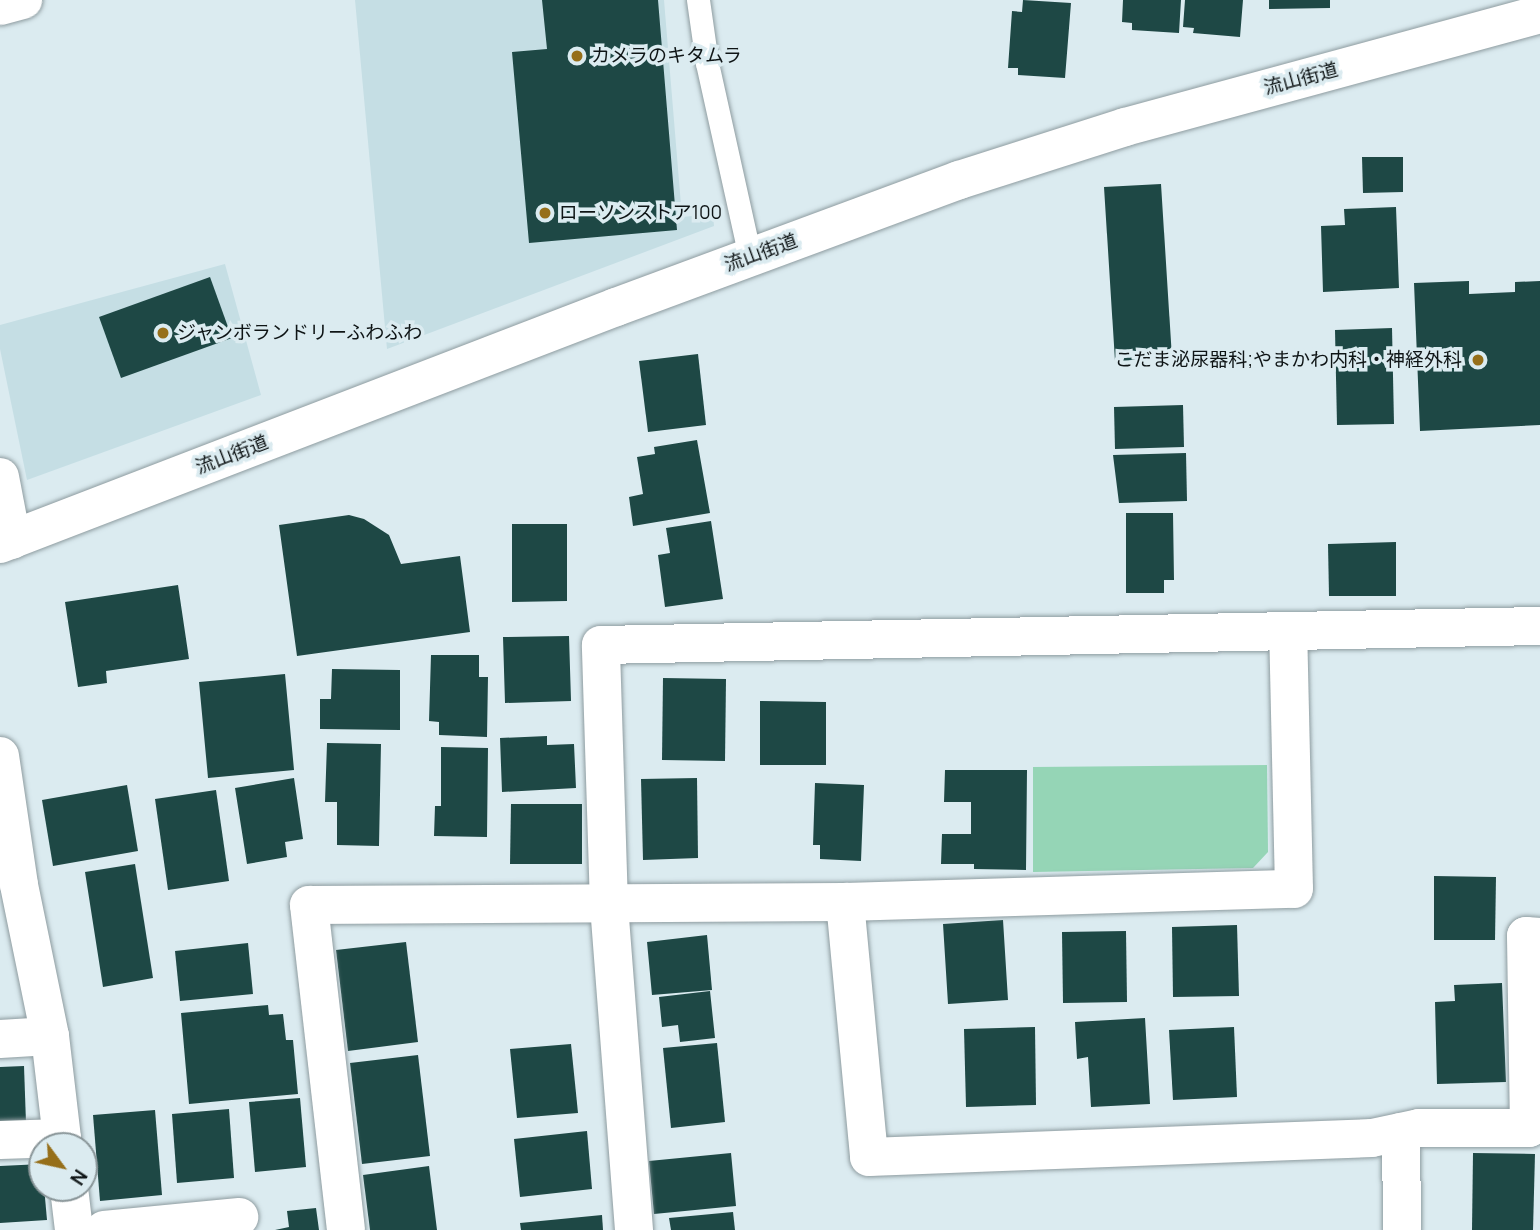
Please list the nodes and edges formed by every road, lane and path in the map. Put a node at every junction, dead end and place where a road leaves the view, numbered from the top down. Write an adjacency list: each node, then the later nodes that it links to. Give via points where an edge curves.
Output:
1 (23, 0): 3 (street)
2 (698, 0): 5 (lane, via 707,63)
3 (0, 6)
4 (1540, 14): 5 (street, 流山街道, via 1125,127 959,180)
5 (750, 257): 7 (street, 流山街道)
6 (0, 477): 7 (street)
7 (6, 542)
8 (1540, 626): 9 (street)
9 (1288, 631): 11 (street, via 1294,889); 12 (street, via 601,645)
10 (0, 756): 14 (street, via 19,885)
11 (845, 902): 12 (street); 17 (street, via 869,1157 1372,1138)
12 (609, 905): 24 (street, via 309,905); 25 (street)
13 (1540, 937): 17 (street, via 1526,936 1530,1128)
14 (50, 1036): 15 (street); 16 (street)
15 (0, 1039)
16 (62, 1132)
17 (1401, 1132): 26 (street)
18 (0, 1140): 19 (street)
19 (28, 1141)
20 (71, 1202): 22 (street)
21 (239, 1217): 23 (street)
22 (74, 1230)
23 (104, 1230)
24 (346, 1230)
25 (634, 1230)
26 (1402, 1230)

